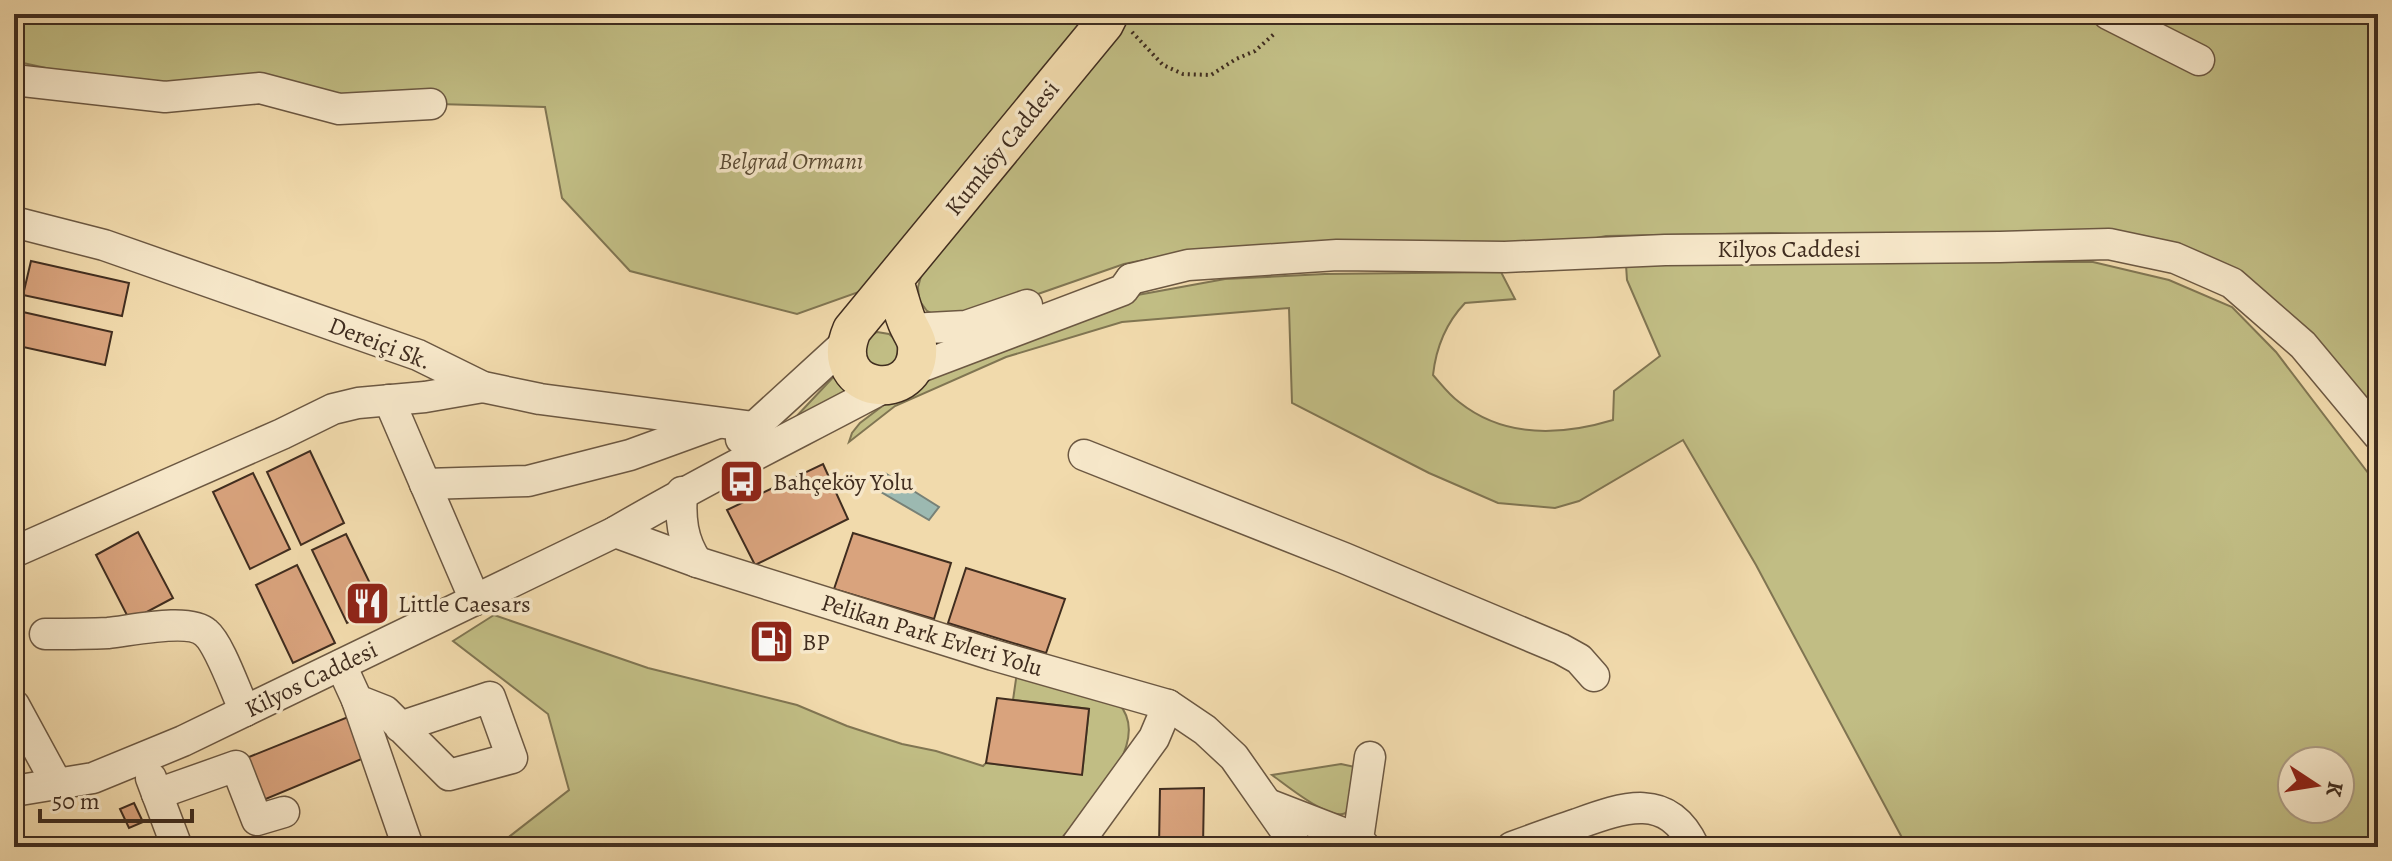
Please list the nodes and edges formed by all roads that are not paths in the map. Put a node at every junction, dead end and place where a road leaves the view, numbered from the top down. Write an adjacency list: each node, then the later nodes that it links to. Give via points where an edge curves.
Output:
1 (2108, 14): 3 (street)
2 (1107, 19): 8 (main road, Kumköy Caddesi)
3 (2199, 60)
4 (14, 80): 5 (street, via 165,97 260,88 339,109)
5 (431, 104)
6 (14, 222): 12 (street, Dereiçi Sk., via 104,245 418,355)
7 (1131, 279): 9 (street, via 1118,273 966,326); 11 (street, via 1123,290); 16 (street, Kilyos Caddesi, via 1188,265 1337,255 1505,257 2109,244 2175,258 2232,283 2303,345)
8 (894, 280): 9 (main road); 10 (main road, Kumköy Caddesi)
9 (909, 326): 10 (main road, via 878,314); 11 (main road, via 917,358)
10 (854, 331): 11 (main road, via 846,355 851,370 862,381); 15 (street)
11 (898, 378): 19 (street)
12 (483, 387): 13 (street); 14 (street, Dereiçi Sk.)
13 (389, 400): 18 (street); 21 (street, via 333,409)
14 (720, 423): 15 (street, Dereiçi Sk.); 18 (street, via 630,455 528,481)
15 (754, 427): 19 (street)
16 (2378, 435)
17 (1084, 455): 26 (street, via 1561,649)
18 (425, 484): 23 (street)
19 (682, 492): 20 (street, Kilyos Caddesi); 22 (street, via 684,538)
20 (615, 532): 22 (street, Pelikan Park Evleri Yolu); 23 (street, Kilyos Caddesi)
21 (14, 552)
22 (697, 562): 29 (street, Pelikan Park Evleri Yolu)
23 (475, 600): 25 (street, Kilyos Caddesi)
24 (45, 634): 30 (street, via 195,628 214,644)
25 (341, 665): 27 (street); 30 (street, Kilyos Caddesi)
26 (1594, 676)
27 (357, 700): 31 (street, via 385,711); 41 (street)
28 (14, 705): 34 (street)
29 (1168, 705): 37 (street, Pelikan Park Evleri Yolu, via 1234,757); 42 (street, via 1154,738)
30 (245, 711): 32 (street, Kilyos Caddesi)
31 (400, 727)
32 (144, 757): 34 (street, Kilyos Caddesi, via 93,778); 36 (street)
33 (1370, 757): 39 (street)
34 (57, 784): 35 (street, Kilyos Caddesi)
35 (14, 791)
36 (157, 794): 38 (street, via 236,766 257,820); 40 (street)
37 (1270, 805): 39 (street); 43 (street, Pelikan Park Evleri Yolu)
38 (284, 812)
39 (1362, 843)
40 (177, 847)
41 (408, 847)
42 (1075, 847)
43 (1297, 847)
44 (1512, 847): 45 (street, via 1621,808 1649,807 1670,815)
45 (1694, 847)

